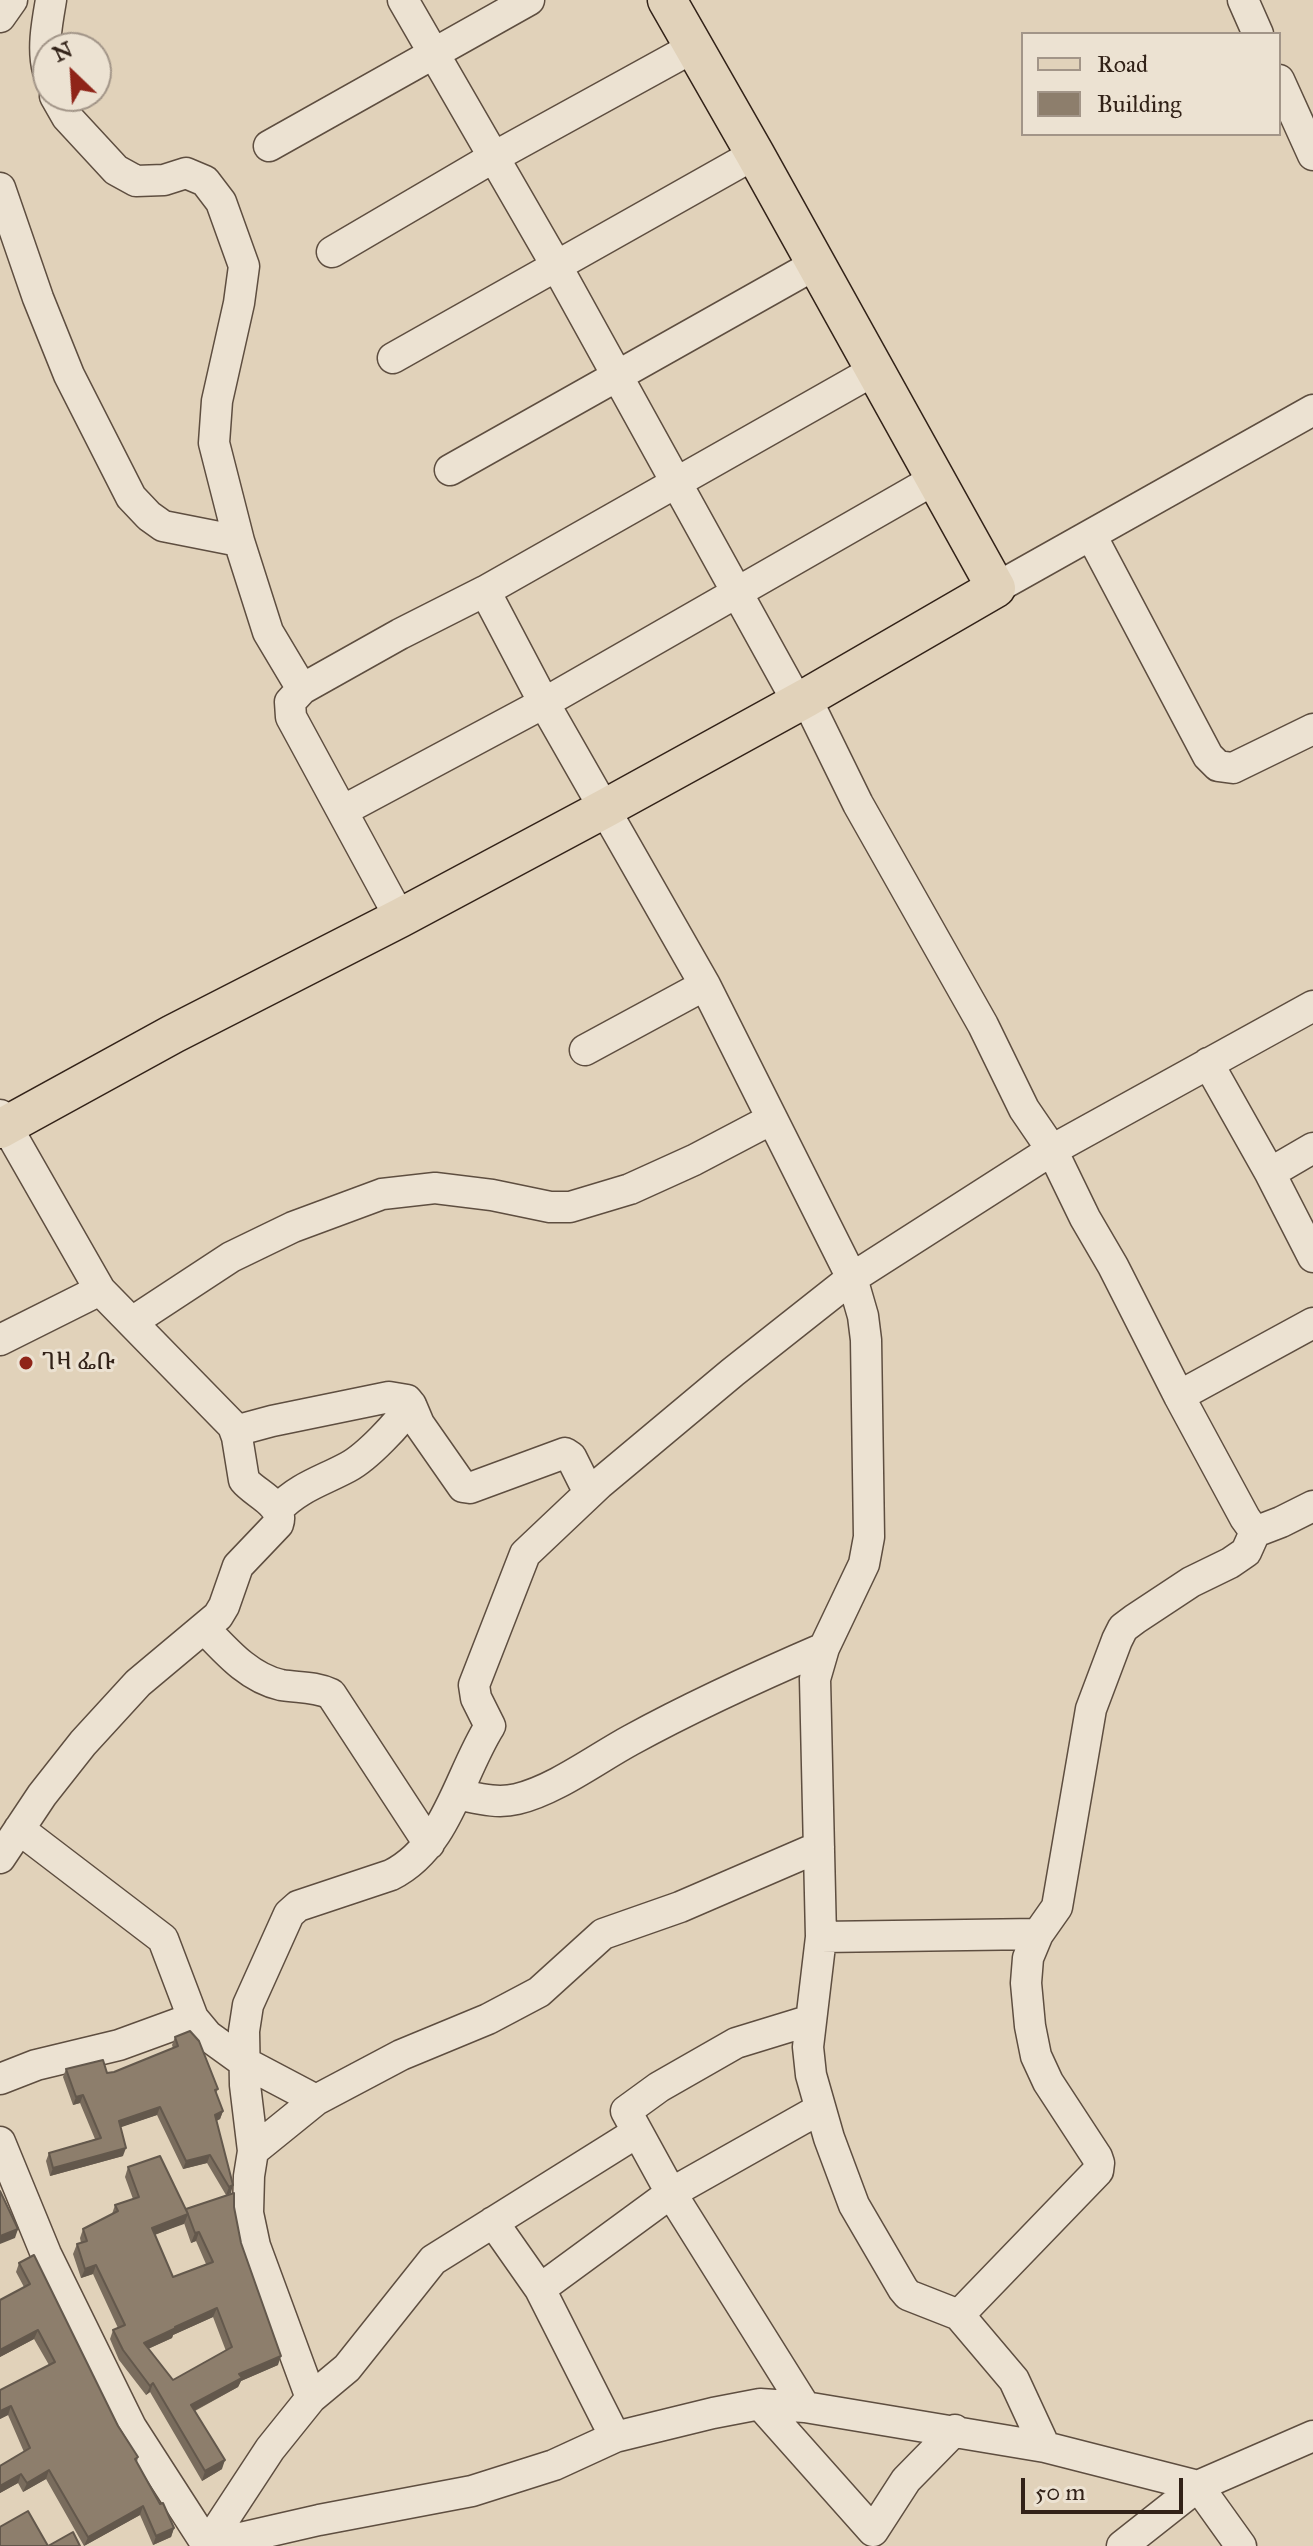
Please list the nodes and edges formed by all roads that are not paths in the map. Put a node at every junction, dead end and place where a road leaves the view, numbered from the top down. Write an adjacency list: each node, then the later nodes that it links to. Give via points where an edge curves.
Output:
1 (12, 0): 7 (street)
2 (51, 0): 8 (street)
3 (403, 0): 11 (street)
4 (529, 0): 11 (street)
5 (667, 0): 10 (main road)
6 (1243, 0): 9 (street)
7 (0, 17)
8 (46, 32)
9 (1257, 32)
10 (694, 47): 15 (main road); 17 (street)
11 (435, 53): 14 (street); 17 (street)
12 (1281, 84): 16 (street)
13 (64, 112): 30 (street, via 116,170 136,181 186,173 205,181 221,202 244,266 217,401 214,443)
14 (269, 146)
15 (755, 154): 20 (main road); 21 (street)
16 (1313, 155)
17 (494, 157): 19 (street); 21 (street)
18 (0, 188): 30 (street, via 69,375 131,497 163,526)
19 (332, 252)
20 (816, 264): 23 (main road); 24 (street)
21 (556, 265): 22 (street); 24 (street)
22 (393, 358)
23 (875, 370): 27 (main road); 28 (street)
24 (618, 376): 26 (street); 28 (street)
25 (1313, 410): 29 (street)
26 (450, 470)
27 (935, 479): 31 (main road); 33 (street)
28 (676, 483): 32 (street); 33 (street)
29 (1091, 535): 31 (street); 37 (street, via 1218,766 1233,768)
30 (239, 541): 34 (street, via 268,632)
31 (996, 588): 35 (main road)
32 (485, 591): 34 (street); 36 (street)
33 (735, 593): 35 (street); 36 (street)
34 (302, 689): 39 (street, via 290,702 291,717)
35 (802, 699): 38 (main road); 48 (street, via 1024,1109)
36 (544, 703): 38 (street); 39 (street)
37 (1313, 729)
38 (604, 809): 40 (main road); 41 (street)
39 (344, 810): 40 (street)
40 (400, 918): 46 (main road)
41 (705, 985): 43 (street); 45 (street)
42 (1313, 1006): 44 (street)
43 (585, 1050)
44 (1208, 1063): 48 (street); 49 (street)
45 (772, 1119): 51 (street); 53 (street, via 630,1189 570,1207 435,1188 382,1194 231,1257)
46 (2, 1123): 52 (street)
47 (1313, 1148): 49 (street)
48 (1052, 1150): 51 (street); 56 (street)
49 (1270, 1173): 50 (street)
50 (1313, 1257)
51 (852, 1278): 59 (street, via 650,1442); 64 (street, via 866,1340 869,1537 864,1564)
52 (100, 1290): 53 (street); 55 (street)
53 (132, 1322): 58 (street)
54 (1313, 1323): 56 (street)
55 (0, 1340)
56 (1179, 1396): 62 (street)
57 (411, 1405): 58 (street, via 389,1397); 59 (street, via 463,1487 565,1453); 61 (street, via 352,1466 291,1495)
58 (235, 1431): 61 (street, via 244,1480)
59 (583, 1481): 65 (street, via 525,1554 514,1579 474,1685 490,1726)
60 (1313, 1506): 62 (street)
61 (278, 1509): 63 (street, via 278,1524 238,1566 224,1606)
62 (1255, 1532): 70 (street, via 1246,1552 1123,1628 1091,1709 1057,1907)
63 (205, 1629): 66 (street, via 138,1683 83,1743); 67 (street, via 256,1675 331,1694)
64 (824, 1648): 65 (street, via 646,1732 539,1792 494,1802); 68 (street, via 815,1679)
65 (457, 1794): 67 (street)
66 (19, 1829): 69 (street); 72 (street, via 163,1939)
67 (429, 1844): 74 (street, via 391,1875 298,1906 289,1914 248,2005)
68 (819, 1847): 71 (street); 76 (street, via 603,1934 539,1992)
69 (0, 1858)
70 (1038, 1934): 71 (street); 84 (street, via 1028,1958 1026,1983 1036,2056 1097,2157 1098,2171)
71 (821, 1937): 73 (street)
72 (193, 2018): 74 (street); 75 (street)
73 (811, 2020): 77 (street, via 808,2047); 78 (street, via 736,2043 628,2107)
74 (244, 2062): 76 (street); 80 (street)
75 (0, 2079)
76 (316, 2100): 80 (street)
77 (820, 2109): 81 (street); 84 (street, via 854,2205 903,2289)
78 (636, 2133): 81 (street); 82 (street)
79 (0, 2142): 94 (street, via 46,2254 131,2427)
80 (253, 2151): 85 (street, via 248,2213 255,2246)
81 (671, 2193): 83 (street); 87 (street)
82 (493, 2222): 83 (street); 85 (street, via 433,2260 347,2368)
83 (540, 2289): 90 (street)
84 (959, 2315): 91 (street, via 1014,2380)
85 (311, 2398): 94 (street)
86 (760, 2404): 87 (street); 90 (street); 93 (street)
87 (805, 2407): 88 (street)
88 (955, 2430): 91 (street); 93 (street, via 906,2480)
89 (1313, 2436): 92 (street)
90 (615, 2437): 94 (street, via 554,2465 472,2491)
91 (1045, 2447): 92 (street)
92 (1198, 2486): 95 (street); 96 (street)
93 (870, 2541)
94 (206, 2545)
95 (1122, 2546)
96 (1241, 2546)

